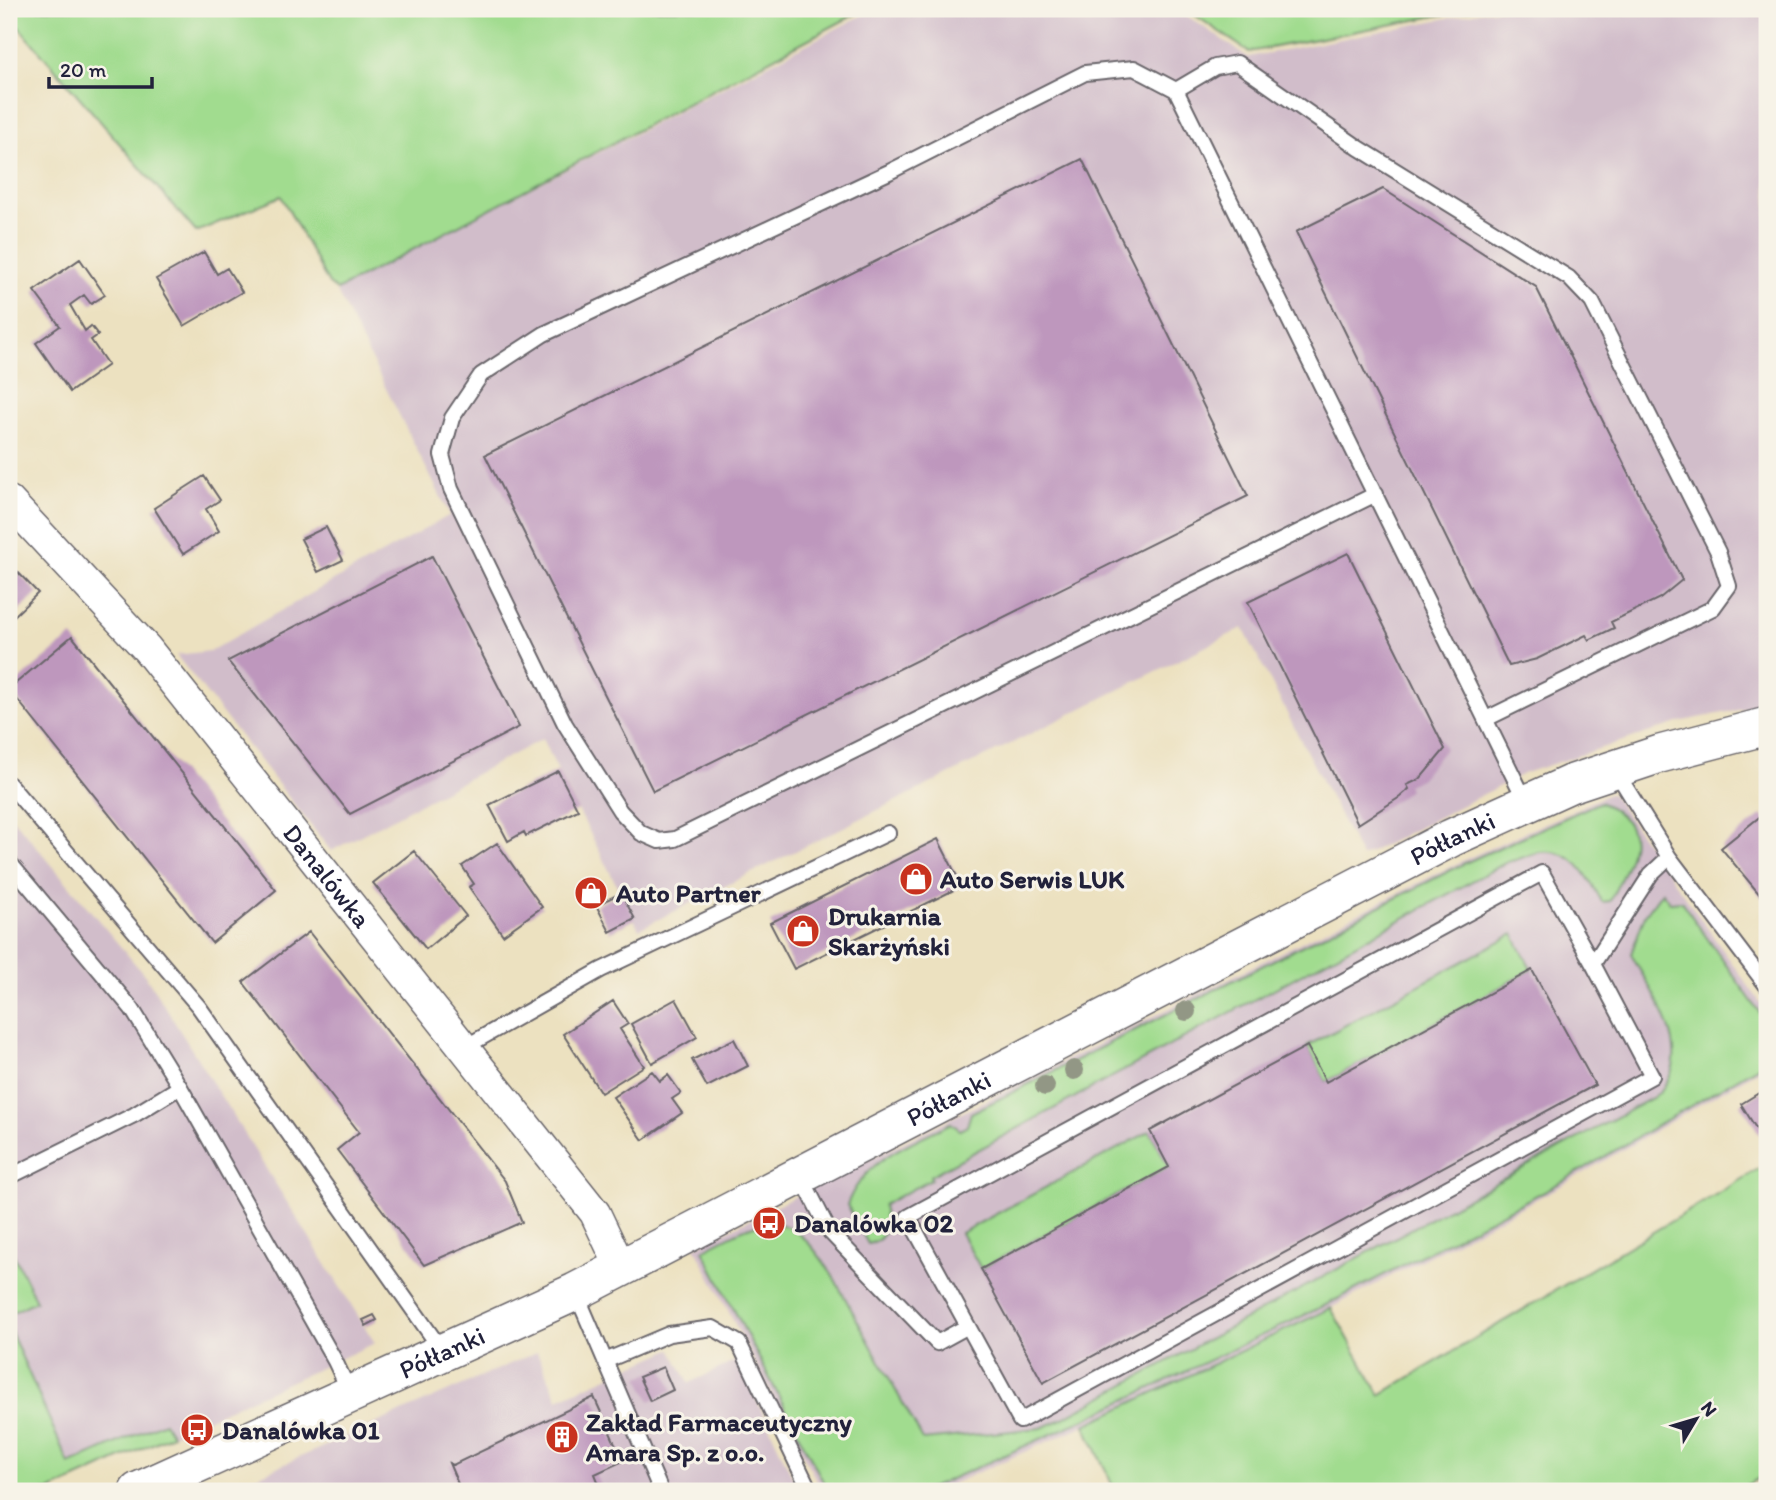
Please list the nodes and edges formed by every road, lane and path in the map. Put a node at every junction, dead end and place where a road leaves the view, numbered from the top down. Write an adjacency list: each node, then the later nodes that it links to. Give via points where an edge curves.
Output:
1 (1176, 90): 2 (lane); 2 (lane, via 1134,68 1085,73 889,172 544,334 481,375 452,418 442,455 451,489 565,724 620,811 640,833 659,841 675,839); 4 (lane, via 1215,68 1237,63 1359,148 1569,278 1592,302 1718,552 1729,586 1713,608)
2 (1376, 494): 4 (lane)
3 (9, 501): 14 (street, Danalówka, via 147,649)
4 (1486, 719): 8 (lane)
5 (1767, 726): 6 (street, Półłanki)
6 (1614, 769): 8 (street, Półłanki); 10 (lane)
7 (9, 784): 21 (lane, via 199,1007)
8 (1527, 803): 16 (street, Półłanki, via 1451,838)
9 (888, 833): 14 (lane, via 601,970)
10 (1669, 857): 12 (lane, via 1651,874); 13 (lane)
11 (9, 862): 15 (lane, via 132,1009)
12 (1592, 964): 20 (lane, via 1542,873 908,1217); 20 (lane, via 1652,1076 1020,1422)
13 (1767, 986)
14 (465, 1047): 18 (street, Danalówka, via 595,1213)
15 (180, 1087): 17 (lane); 23 (lane)
16 (801, 1176): 18 (street, Półłanki); 20 (lane, via 829,1231 937,1343)
17 (9, 1177)
18 (621, 1268): 19 (street, Półłanki)
19 (575, 1292): 21 (street, Półłanki); 22 (lane)
20 (968, 1326)
21 (444, 1353): 23 (street, Półłanki)
22 (605, 1361): 25 (lane); 26 (lane, via 669,1334 713,1328 739,1343)
23 (351, 1395): 24 (street, Półłanki)
24 (138, 1491)
25 (661, 1491)
26 (810, 1491)

